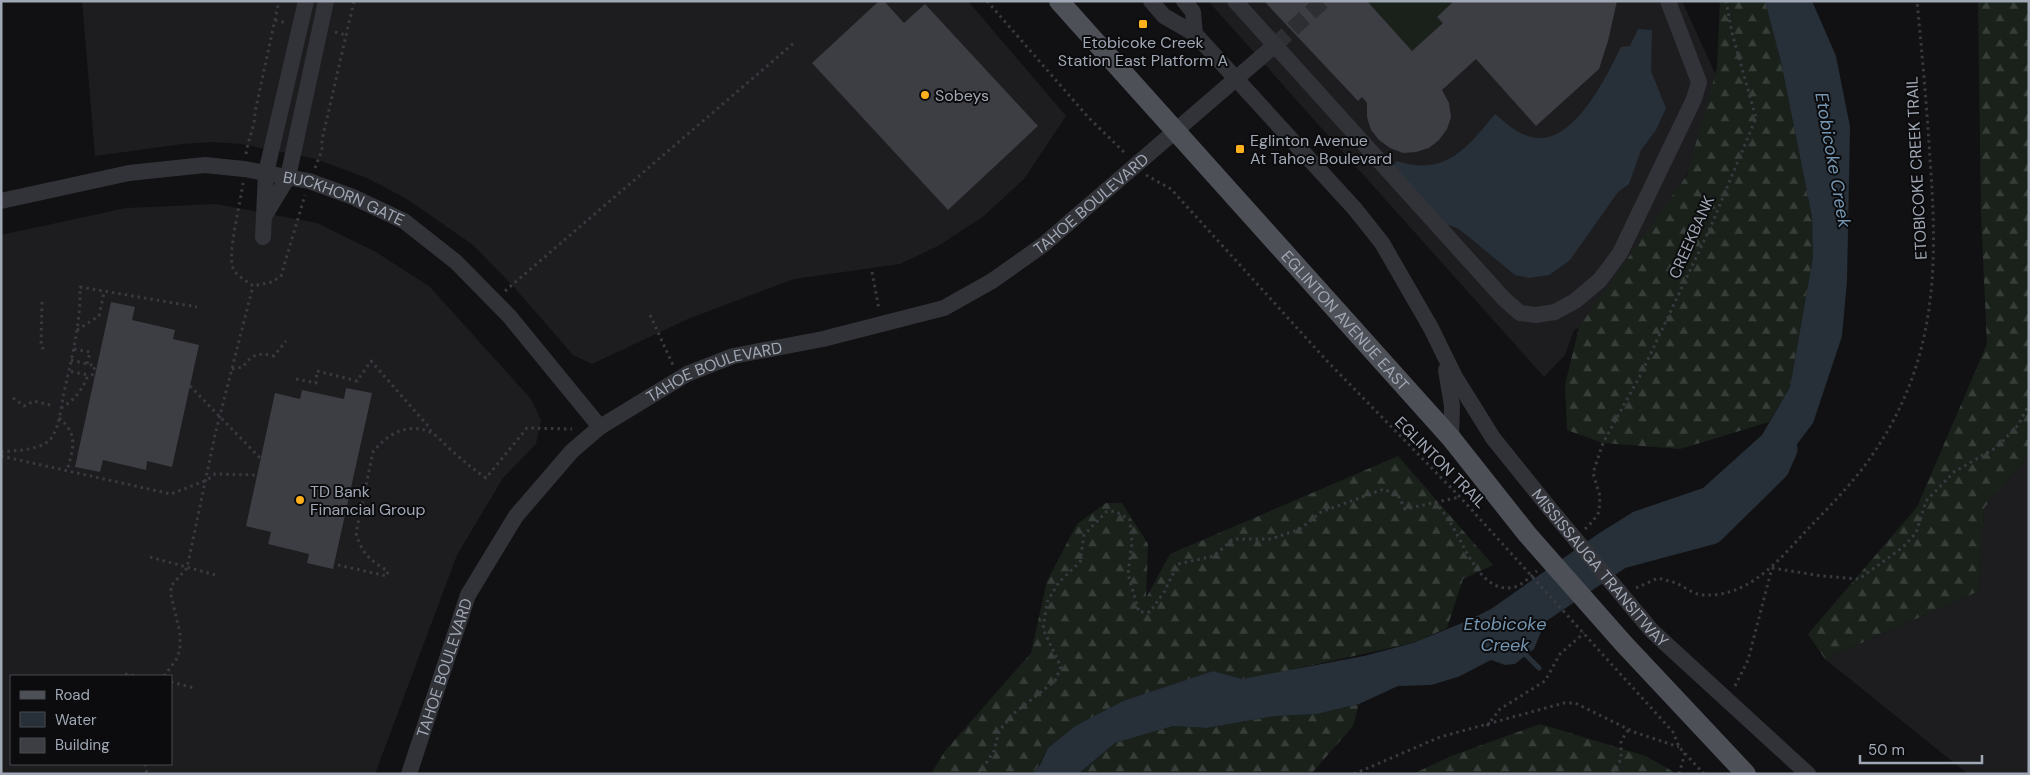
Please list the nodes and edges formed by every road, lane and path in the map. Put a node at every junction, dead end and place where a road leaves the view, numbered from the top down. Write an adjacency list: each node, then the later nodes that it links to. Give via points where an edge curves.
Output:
1 (279, 1): 18 (path)
2 (306, 1): 19 (street)
3 (326, 1): 20 (street)
4 (354, 1): 22 (path, via 322,150)
5 (987, 1): 17 (path)
6 (1059, 1): 16 (main road, EGLINTON AVENUE EAST)
7 (1150, 1): 13 (street, MISSISSAUGA TRANSITWAY, via 1164,16)
8 (1184, 1): 13 (street, via 1193,12)
9 (1235, 1): 15 (street)
10 (1668, 1): 15 (street, via 1699,82 1694,99 1620,253 1610,267 1575,301 1555,312 1536,316 1520,313 1504,299)
11 (1726, 1): 59 (path, CREEKBANK, via 1756,118 1711,226 1641,374 1603,443)
12 (1917, 1): 66 (path, ETOBICOKE CREEK TRAIL, via 1935,226 1932,293 1925,334 1916,369 1876,449 1862,470)
13 (1195, 34): 34 (street, MISSISSAUGA TRANSITWAY, via 1355,209 1382,243)
14 (795, 42): 29 (path)
15 (1275, 45): 16 (street, TAHOE BOULEVARD)
16 (1175, 129): 33 (street, TAHOE BOULEVARD, via 1043,245 992,281 944,308); 54 (main road, EGLINTON AVENUE EAST)
17 (1108, 136)
18 (244, 169): 19 (street, BUCKHORN GATE); 23 (street, BUCKHORN GATE, via 204,165 130,174); 27 (path, via 232,267)
19 (266, 173): 20 (street, BUCKHORN GATE); 24 (street)
20 (288, 177): 22 (street, BUCKHORN GATE); 24 (street)
21 (1149, 178): 62 (path, EGLINTON TRAIL, via 1172,189 1366,403)
22 (309, 181): 27 (path, via 281,276 272,282); 29 (street, BUCKHORN GATE, via 404,221 456,262)
23 (1, 201)
24 (265, 215): 25 (street)
25 (263, 237)
26 (872, 272): 33 (path)
27 (253, 286): 41 (path)
28 (104, 292): 31 (path); 35 (path, via 99,316); 35 (path, via 80,287)
29 (494, 301): 52 (street, BUCKHORN GATE)
30 (42, 302): 38 (path, via 41,345)
31 (197, 307)
32 (650, 316): 45 (path)
33 (882, 325): 45 (street, TAHOE BOULEVARD, via 733,356)
34 (1431, 328): 54 (street, MISSISSAUGA TRANSITWAY, via 1448,377 1452,406); 89 (street, MISSISSAUGA TRANSITWAY, via 1455,377 1494,438 1652,631)
35 (78, 330): 37 (path)
36 (286, 341): 41 (path, via 274,356 262,353 250,357 243,367)
37 (74, 349): 39 (path); 40 (path, via 90,352)
38 (45, 352)
39 (71, 360): 40 (path); 42 (path)
40 (87, 364): 43 (path, via 95,366 92,376)
41 (232, 369): 61 (path)
42 (69, 371): 43 (path); 50 (path)
43 (88, 375): 50 (path, via 70,403)
44 (296, 379): 53 (path, via 316,382 317,371 357,381 371,361)
45 (679, 379): 52 (street, TAHOE BOULEVARD)
46 (190, 386): 57 (path)
47 (13, 398): 48 (path, via 24,406 34,401)
48 (50, 405)
49 (2029, 405): 66 (path, via 2018,425 1997,447 1954,472 1926,502 1916,533 1902,548 1859,579)
50 (61, 408): 51 (path)
51 (59, 418): 55 (path, via 51,438 36,447); 58 (path, via 70,427 73,435)
52 (600, 427): 53 (path, via 527,428 486,478); 82 (street, TAHOE BOULEVARD, via 533,495 498,543 468,595)
53 (431, 432): 65 (path, via 404,429 386,438 373,452 356,533 366,556 388,571 386,576)
54 (1451, 438): 88 (main road, EGLINTON AVENUE EAST, via 1527,534)
55 (1, 452)
56 (1, 456): 58 (path)
57 (261, 459)
58 (67, 471): 61 (path, via 171,494)
59 (1592, 473)
60 (257, 475): 61 (path, via 215,474)
61 (207, 480): 67 (path)
62 (1460, 497): 63 (path); 80 (path, EGLINTON TRAIL, via 1673,732)
63 (1435, 502): 70 (path, via 1484,577 1498,586); 83 (path, via 1405,509 1400,497 1384,489 1321,512 1300,530 1271,539 1233,539 1214,556 1178,564 1150,612 1139,612 1128,574 1132,542 1130,520 1115,511 1106,512 1084,535 1080,562 1059,582 1047,602 1043,628 1061,667 1055,681 1014,714 999,731 994,751)
64 (150, 557): 67 (path)
65 (338, 565)
66 (1773, 567): 69 (path, ETOBICOKE CREEK TRAIL, via 1740,588 1723,593 1702,595); 76 (path, via 1748,660)
67 (187, 568): 68 (path); 74 (path, via 172,586 170,595 180,633 180,650)
68 (220, 576)
69 (1677, 584)
70 (1514, 587)
71 (1575, 642): 78 (path, via 1560,654 1545,681 1500,709)
72 (125, 674): 73 (path)
73 (132, 675)
74 (165, 675)
75 (172, 682): 77 (path)
76 (1734, 687)
77 (194, 688)
78 (1487, 726): 79 (path, via 1564,703 1575,703); 84 (path, via 1440,737)
79 (1629, 729): 80 (path); 85 (path, via 1621,741 1621,759)
80 (1680, 747): 81 (path, EGLINTON TRAIL)
81 (1685, 753): 86 (path); 87 (path, EGLINTON TRAIL)
82 (410, 774)
83 (979, 774)
84 (1354, 774)
85 (1613, 774)
86 (1679, 774)
87 (1704, 774)
88 (1746, 774)
89 (1808, 774)

